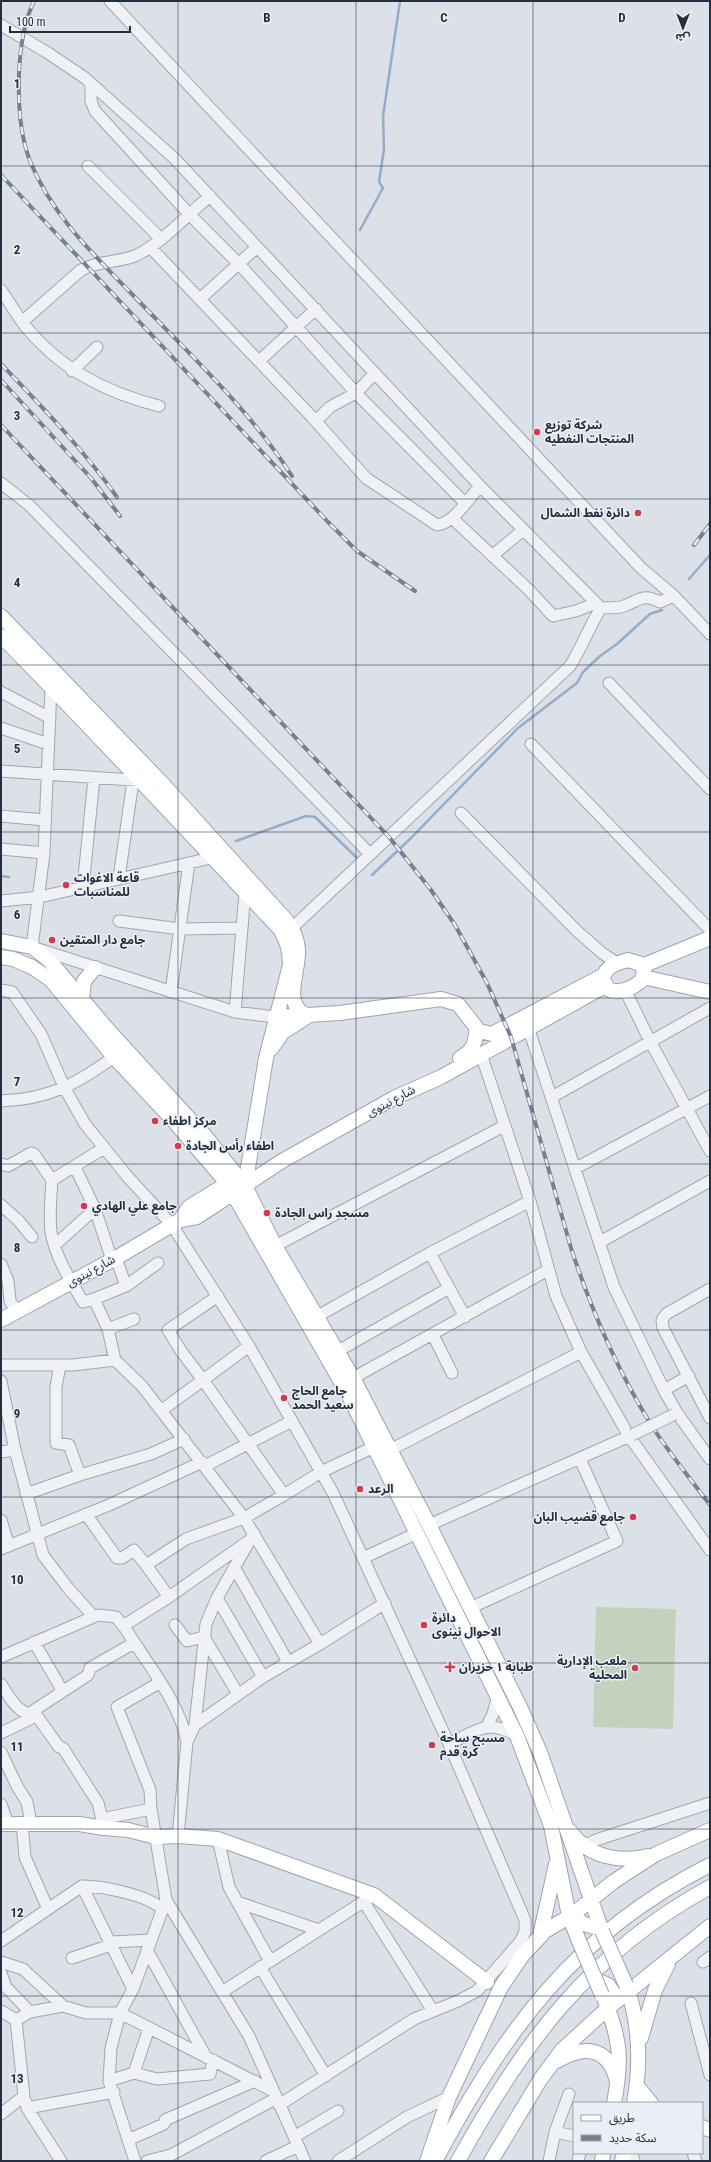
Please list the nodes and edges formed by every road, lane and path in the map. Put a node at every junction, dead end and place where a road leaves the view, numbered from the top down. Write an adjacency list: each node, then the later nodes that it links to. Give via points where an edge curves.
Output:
1 (110, 1): 29 (street, via 636,563)
2 (1, 25): 3 (street, via 48,53)
3 (91, 84): 5 (street, via 175,159); 6 (street, via 91,101 95,111)
4 (88, 166): 7 (street)
5 (210, 196): 6 (street); 9 (street)
6 (188, 214): 7 (street); 10 (street)
7 (160, 238): 8 (street)
8 (150, 247): 12 (street); 14 (street, via 130,258 92,264 81,270)
9 (257, 247): 10 (street); 13 (street)
10 (239, 264): 12 (street); 15 (street)
11 (1, 290): 14 (street)
12 (200, 300): 17 (street)
13 (316, 309): 15 (street); 19 (street)
14 (22, 322): 18 (street, via 50,353)
15 (297, 326): 17 (street); 20 (street)
16 (97, 347): 18 (street)
17 (259, 361): 22 (street)
18 (72, 371): 21 (street, via 102,387)
19 (376, 374): 20 (street); 24 (street)
20 (356, 393): 22 (street, via 330,407); 25 (street)
21 (159, 406)
22 (316, 421): 26 (street, via 366,478 432,522 443,524)
23 (1, 483): 52 (street, via 29,506)
24 (480, 486): 25 (street); 27 (street)
25 (465, 503): 26 (street)
26 (452, 518): 28 (street)
27 (523, 530): 28 (street); 30 (street)
28 (492, 556): 30 (street, via 553,616)
29 (674, 596): 30 (street, via 660,602 651,598 638,598 623,607); 32 (street)
30 (599, 605): 52 (street, via 578,654 570,666)
31 (1, 616): 45 (main road)
32 (710, 634)
33 (1, 637): 35 (main road)
34 (609, 683): 46 (street)
35 (51, 687): 37 (street); 44 (main road)
36 (1, 692): 37 (street)
37 (50, 718): 39 (street)
38 (1, 728): 39 (street)
39 (48, 744): 42 (street)
40 (531, 744): 64 (street)
41 (1, 771): 42 (street)
42 (47, 774): 43 (street); 49 (street)
43 (94, 778): 44 (street); 56 (street)
44 (138, 781): 45 (street); 53 (main road); 55 (street)
45 (161, 782): 62 (main road)
46 (710, 789)
47 (461, 813): 70 (street, via 576,930)
48 (1, 816): 49 (street)
49 (44, 820): 51 (street)
50 (1, 849): 51 (street)
51 (44, 852): 58 (street)
52 (370, 854): 62 (street)
53 (211, 858): 54 (street); 57 (main road)
54 (189, 863): 55 (street); 63 (street)
55 (119, 878): 56 (street)
56 (83, 887): 58 (street)
57 (245, 892): 61 (street); 68 (main road, via 280,929)
58 (40, 897): 59 (street); 67 (street)
59 (1, 901)
60 (119, 921): 63 (street)
61 (242, 928): 63 (street); 80 (street)
62 (292, 928): 68 (main road)
63 (180, 929): 76 (street)
64 (710, 930)
65 (710, 938): 72 (main road)
66 (1, 941): 67 (main road)
67 (32, 947): 71 (street); 78 (main road, via 49,960)
68 (294, 950): 81 (main road, via 292,998 296,1008); 82 (main road)
69 (1, 957): 87 (main road, via 32,967 51,980)
70 (617, 963): 72 (main road, via 632,960); 73 (main road, via 607,969)
71 (95, 968): 76 (street); 78 (main road, via 84,981)
72 (643, 972): 75 (main road, via 636,985); 77 (main road)
73 (604, 981): 75 (main road, via 615,992); 83 (main road, شارع نينوى); 84 (main road, via 497,1033 483,1033)
74 (1, 990): 90 (street, via 12,992 41,1034)
75 (626, 990): 85 (street)
76 (171, 992): 80 (street)
77 (710, 992)
78 (82, 999): 95 (main road)
79 (710, 1008): 85 (street)
80 (235, 1012): 82 (street)
81 (309, 1016): 82 (main road); 84 (main road, via 441,999 458,1004); 88 (main road, via 283,1032)
82 (275, 1017): 88 (main road)
83 (528, 1027): 86 (main road, شارع نينوى); 92 (street)
84 (476, 1028): 89 (main road, via 475,1043 470,1052 439,1071)
85 (651, 1043): 92 (street); 94 (street)
86 (481, 1054): 89 (main road, شارع نينوى); 96 (street)
87 (114, 1057): 90 (street); 95 (main road)
88 (266, 1058): 105 (main road)
89 (430, 1080): 105 (main road, شارع نينوى)
90 (65, 1089): 93 (street, via 23,1100); 97 (street, via 85,1124)
91 (710, 1096): 94 (street)
92 (552, 1097): 102 (street)
93 (1, 1101)
94 (687, 1109): 98 (street); 102 (street)
95 (178, 1116): 100 (main road); 105 (main road)
96 (504, 1126): 107 (street); 114 (street)
97 (104, 1148): 101 (street); 110 (street)
98 (710, 1152)
99 (1, 1164): 103 (street, via 8,1166 31,1153)
100 (212, 1165): 105 (main road); 106 (main road, via 212,1178)
101 (75, 1167): 103 (street); 109 (street)
102 (576, 1168): 112 (street)
103 (52, 1180): 113 (street, via 50,1214)
104 (710, 1181): 112 (street)
105 (236, 1185): 106 (main road, شارع نينوى); 110 (main road, شارع نينوى, via 197,1217); 114 (main road); 153 (main road, via 345,1388)
106 (204, 1197): 110 (main road, شارع نينوى, via 185,1211)
107 (530, 1201): 115 (street); 119 (street)
108 (1, 1205): 111 (street)
109 (95, 1209): 113 (street); 116 (street)
110 (176, 1222): 116 (main road, شارع نينوى); 124 (street)
111 (32, 1237)
112 (600, 1242): 144 (street, via 614,1287)
113 (55, 1245): 120 (street)
114 (275, 1246): 127 (main road)
115 (430, 1253): 122 (street); 127 (street)
116 (114, 1259): 120 (main road, شارع نينوى); 121 (street)
117 (158, 1263): 121 (street)
118 (1, 1264): 126 (street, via 8,1281 10,1301)
119 (548, 1270): 128 (street); 135 (street, via 556,1296)
120 (72, 1282): 125 (street, via 83,1302); 126 (main road, شارع نينوى)
121 (126, 1286): 125 (street)
122 (449, 1288): 128 (street); 134 (street)
123 (710, 1289): 140 (street, via 666,1314 662,1320 663,1328)
124 (218, 1296): 133 (street); 142 (street, via 168,1330)
125 (94, 1299): 131 (street)
126 (17, 1311): 130 (main road, شارع نينوى)
127 (316, 1317): 134 (main road)
128 (465, 1317): 132 (street)
129 (134, 1319): 131 (street)
130 (1, 1320)
131 (108, 1329): 136 (street)
132 (434, 1335): 139 (street); 141 (street)
133 (249, 1346): 142 (street); 149 (street)
134 (338, 1350): 141 (main road)
135 (581, 1352): 150 (street); 155 (street)
136 (115, 1360): 137 (street); 146 (street)
137 (60, 1365): 138 (street); 161 (street, via 56,1387 56,1443 69,1445)
138 (1, 1366)
139 (452, 1373)
140 (689, 1376): 144 (street); 148 (street)
141 (353, 1378): 155 (main road)
142 (203, 1380): 146 (street); 152 (street)
143 (1, 1382): 145 (street)
144 (664, 1390): 147 (street)
145 (2, 1395): 154 (street)
146 (162, 1410): 151 (street)
147 (676, 1414): 150 (street, bridge); 158 (street)
148 (710, 1418)
149 (292, 1421): 152 (street); 160 (street)
150 (630, 1436): 157 (street); 172 (street)
151 (184, 1439): 159 (street); 161 (street, via 151,1454)
152 (248, 1445): 159 (street); 163 (street)
153 (374, 1448): 160 (street); 168 (main road)
154 (15, 1450): 156 (street); 162 (street)
155 (390, 1450): 167 (main road)
156 (1, 1452)
157 (580, 1459): 167 (street); 179 (street, via 617,1541)
158 (710, 1459)
159 (203, 1464): 164 (street); 165 (street)
160 (321, 1472): 163 (street); 173 (street)
161 (80, 1475): 162 (street)
162 (26, 1494): 169 (street)
163 (284, 1495): 165 (street)
164 (86, 1514): 169 (street); 174 (street, via 116,1558 122,1558 134,1550)
165 (244, 1518): 170 (street); 174 (street, via 186,1539)
166 (1, 1520): 171 (street)
167 (429, 1525): 179 (main road)
168 (417, 1533): 173 (street); 195 (main road)
169 (37, 1534): 171 (street); 180 (street, via 43,1555)
170 (252, 1537): 175 (street); 176 (street); 186 (street)
171 (5, 1547)
172 (710, 1550)
173 (364, 1558): 178 (street)
174 (146, 1565): 176 (street)
175 (234, 1567): 177 (street); 188 (street)
176 (169, 1597): 182 (street)
177 (217, 1598): 183 (street); 189 (street)
178 (385, 1603): 186 (street); 202 (street)
179 (470, 1608): 192 (main road)
180 (94, 1617): 182 (street, via 116,1617); 184 (street)
181 (175, 1625): 183 (street, via 187,1641)
182 (123, 1626): 185 (street)
183 (204, 1636): 194 (street); 197 (street)
184 (34, 1642): 187 (street); 193 (street)
185 (134, 1643): 190 (street); 193 (street, via 90,1668 88,1675)
186 (320, 1644): 188 (street)
187 (1, 1657)
188 (288, 1662): 189 (street)
189 (263, 1677): 194 (street)
190 (159, 1683): 201 (street, via 184,1724); 206 (street, via 117,1707 150,1790)
191 (1, 1684): 196 (street, via 12,1702)
192 (511, 1689): 195 (main road); 209 (main road, via 540,1752)
193 (62, 1690): 196 (street)
194 (238, 1694): 197 (street)
195 (498, 1695): 198 (street); 200 (main road)
196 (32, 1715): 199 (street); 208 (street, via 59,1747 63,1748 86,1783 98,1803)
197 (195, 1725): 201 (street)
198 (487, 1726): 200 (street, via 506,1730); 202 (street)
199 (1, 1733)
200 (517, 1736): 215 (main road, via 551,1826)
201 (187, 1742): 211 (street)
202 (449, 1744): 233 (street, via 525,1920)
203 (1, 1752): 207 (street, via 27,1802)
204 (710, 1803): 214 (street)
205 (1, 1804): 207 (street)
206 (151, 1809): 208 (street); 212 (street)
207 (16, 1824): 208 (main road); 224 (street, via 25,1857)
208 (103, 1824): 212 (main road)
209 (566, 1824): 214 (main road); 221 (main road)
210 (710, 1830): 216 (main road)
211 (178, 1836): 212 (main road); 213 (main road)
212 (156, 1837): 223 (street)
213 (218, 1839): 220 (main road); 222 (street, via 229,1887)
214 (584, 1846): 216 (main road, via 601,1855 619,1859)
215 (558, 1853): 225 (main road); 229 (main road)
216 (656, 1854): 221 (main road)
217 (710, 1865): 285 (main road, via 631,1912 592,1944 552,1983 491,2064 467,2101)
218 (82, 1886): 223 (street, via 98,1886); 224 (street); 231 (street)
219 (710, 1887): 286 (main road, via 687,1899 632,1939 564,2001 502,2083)
220 (369, 1898): 227 (street); 240 (main road); 247 (street)
221 (590, 1898): 225 (main road); 228 (main road)
222 (238, 1902): 227 (street); 236 (street)
223 (164, 1904): 232 (street); 242 (street)
224 (48, 1909): 230 (street)
225 (570, 1916): 228 (main road); 229 (main road); 243 (main road, bridge, via 596,1980)
226 (710, 1926): 234 (main road)
227 (320, 1930): 236 (street)
228 (602, 1930): 243 (main road, bridge)
229 (540, 1936): 233 (main road)
230 (1, 1941)
231 (111, 1942): 232 (street); 235 (street, via 108,1946); 241 (street)
232 (149, 1945): 241 (street); 253 (street)
233 (525, 1945): 240 (street); 265 (main road, via 501,1987)
234 (672, 1956): 243 (main road); 252 (main road, via 655,1990)
235 (72, 1958)
236 (270, 1961): 238 (street)
237 (1, 1962): 245 (street, via 24,1969)
238 (260, 1967): 242 (street); 257 (street)
239 (1, 1973): 248 (street, via 6,1987)
240 (487, 1982): 247 (street, via 468,1996)
241 (133, 1989): 249 (street)
242 (222, 1992): 266 (street, via 249,2036)
243 (615, 1995): 252 (main road, via 636,2020); 254 (main road); 260 (main road, via 620,2064)
244 (691, 2003): 256 (street)
245 (63, 2006): 248 (street); 249 (street, via 86,2013)
246 (1, 2011): 250 (street)
247 (433, 2011): 257 (street, via 414,2019)
248 (30, 2012): 250 (street)
249 (120, 2013): 251 (street); 258 (street, via 110,2048)
250 (16, 2020): 264 (street)
251 (149, 2028): 253 (street); 255 (street)
252 (638, 2052): 261 (main road)
253 (209, 2058): 255 (street, via 210,2074 156,2079); 259 (street)
254 (550, 2066): 260 (main road, via 578,2051 595,2052 610,2063); 287 (main road)
255 (134, 2073): 258 (street)
256 (710, 2075)
257 (326, 2076): 266 (street)
258 (109, 2081): 262 (street)
259 (254, 2081): 266 (street); 275 (street, via 165,2120 164,2124)
260 (617, 2085): 267 (main road)
261 (637, 2086): 268 (main road); 269 (main road)
262 (114, 2092): 270 (street); 275 (street)
263 (569, 2094): 273 (street)
264 (24, 2096): 270 (street); 271 (street)
265 (449, 2097): 283 (street, via 407,2117); 284 (main road)
266 (276, 2098): 276 (street); 277 (street)
267 (614, 2102)
268 (634, 2102)
269 (650, 2102)
270 (27, 2108): 278 (street)
271 (2, 2110)
272 (338, 2111): 276 (street)
273 (555, 2132): 274 (street); 288 (street)
274 (573, 2136)
275 (128, 2140): 279 (street)
276 (296, 2142): 281 (street); 282 (street)
277 (164, 2160): 280 (street)
278 (62, 2161)
279 (135, 2161)
280 (147, 2161)
281 (266, 2161)
282 (305, 2161)
283 (338, 2161)
284 (427, 2161)
285 (435, 2161)
286 (458, 2161)
287 (491, 2161)
288 (549, 2161)

